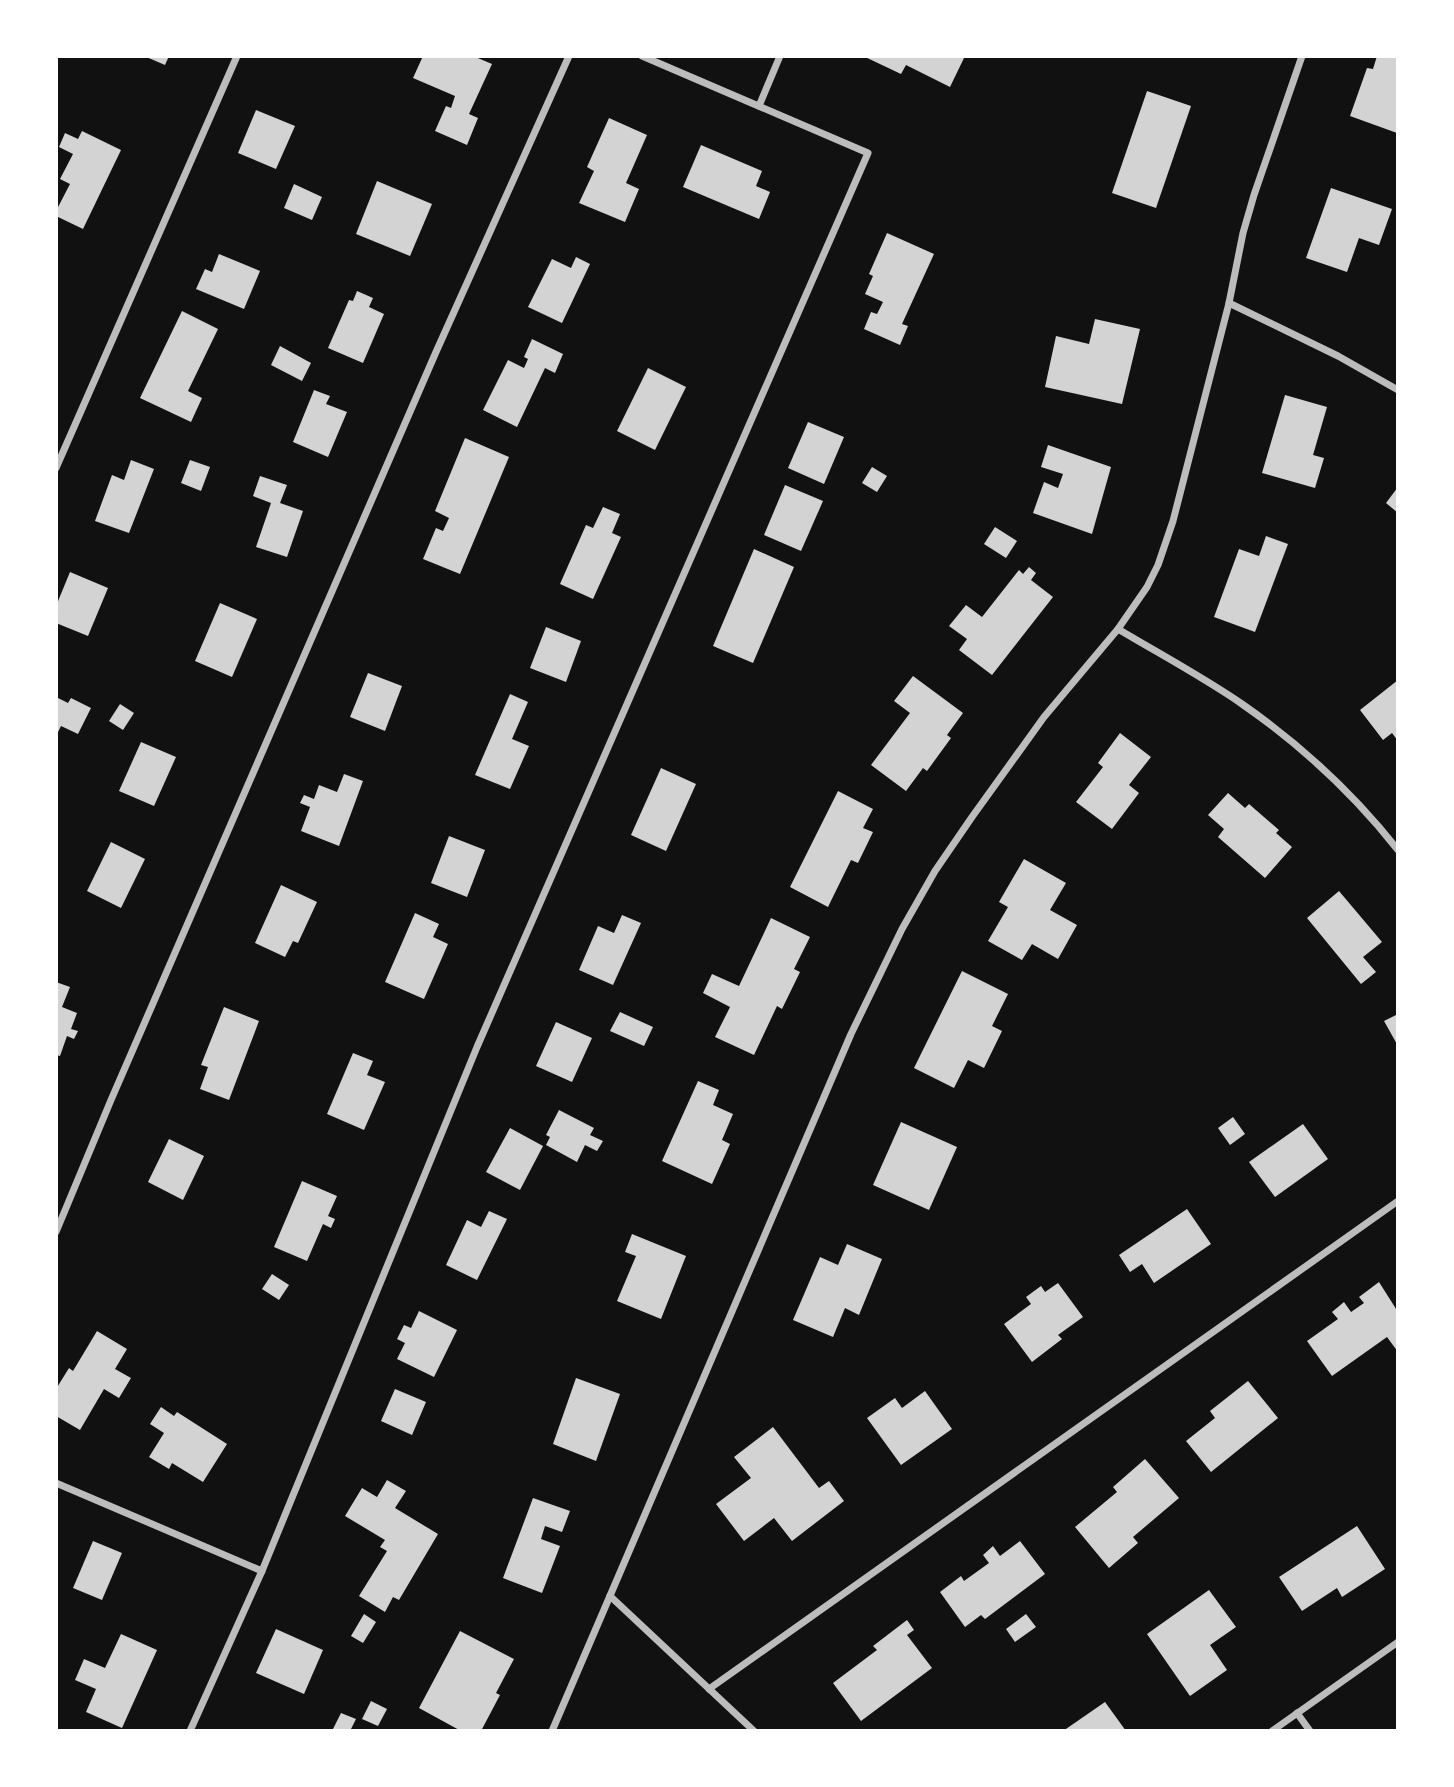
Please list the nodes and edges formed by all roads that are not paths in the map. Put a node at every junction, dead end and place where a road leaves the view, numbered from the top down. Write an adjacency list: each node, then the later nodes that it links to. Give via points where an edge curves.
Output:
1 (237, 56): 9 (street)
2 (569, 56): 13 (street, via 436,352)
3 (642, 56): 6 (street)
4 (780, 56): 6 (street)
5 (1302, 56): 7 (street, via 1254,195)
6 (759, 106): 15 (street, via 868,153 477,1046)
7 (1228, 303): 8 (street); 10 (street, via 1167,543 1147,587)
8 (1398, 390)
9 (56, 468)
10 (1118, 629): 11 (street, via 1276,729 1354,798); 16 (street, via 1007,767 935,871 902,929 851,1034)
11 (1398, 850)
12 (1398, 1201): 18 (street)
13 (56, 1232)
14 (56, 1483): 15 (street)
15 (262, 1571): 20 (street)
16 (610, 1597): 18 (street); 21 (street)
17 (1398, 1642): 19 (street)
18 (709, 1689): 22 (street)
19 (1297, 1713): 23 (street); 24 (street)
20 (190, 1731)
21 (552, 1731)
22 (754, 1731)
23 (1272, 1731)
24 (1310, 1731)

